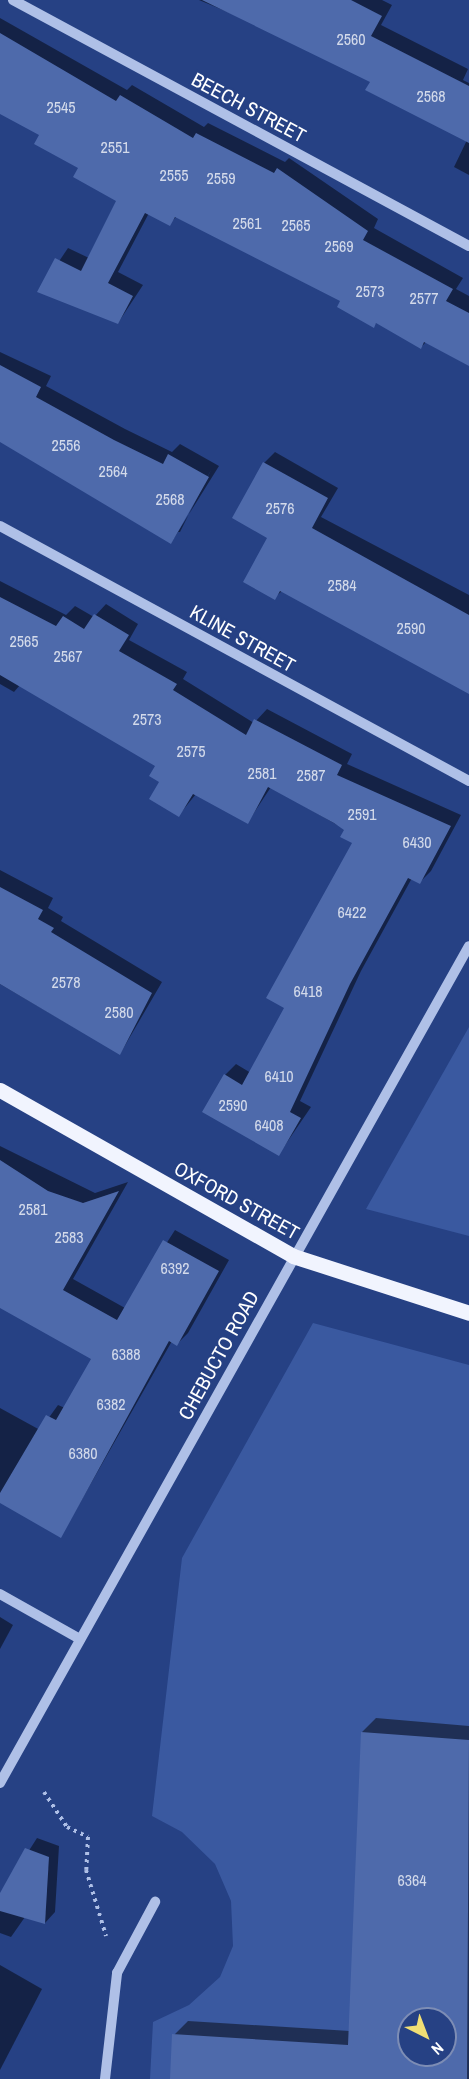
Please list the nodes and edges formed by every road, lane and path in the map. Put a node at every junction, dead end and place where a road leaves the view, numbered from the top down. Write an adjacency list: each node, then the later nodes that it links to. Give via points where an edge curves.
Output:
1 (13, 0): 2 (street, BEECH STREET)
2 (469, 246)
3 (0, 526): 4 (street, KLINE STREET)
4 (469, 781)
5 (469, 946): 7 (street, CHEBUCTO ROAD)
6 (0, 1090): 7 (main road, OXFORD STREET)
7 (293, 1256): 8 (main road, OXFORD STREET); 10 (street, CHEBUCTO ROAD)
8 (469, 1313)
9 (0, 1594): 10 (street)
10 (80, 1639): 11 (street, CHEBUCTO ROAD)
11 (0, 1783)
12 (44, 1792): 14 (path, via 67,1827 88,1837 86,1870)
13 (154, 1902): 14 (street)
14 (117, 1973): 15 (street)
15 (105, 2079)

